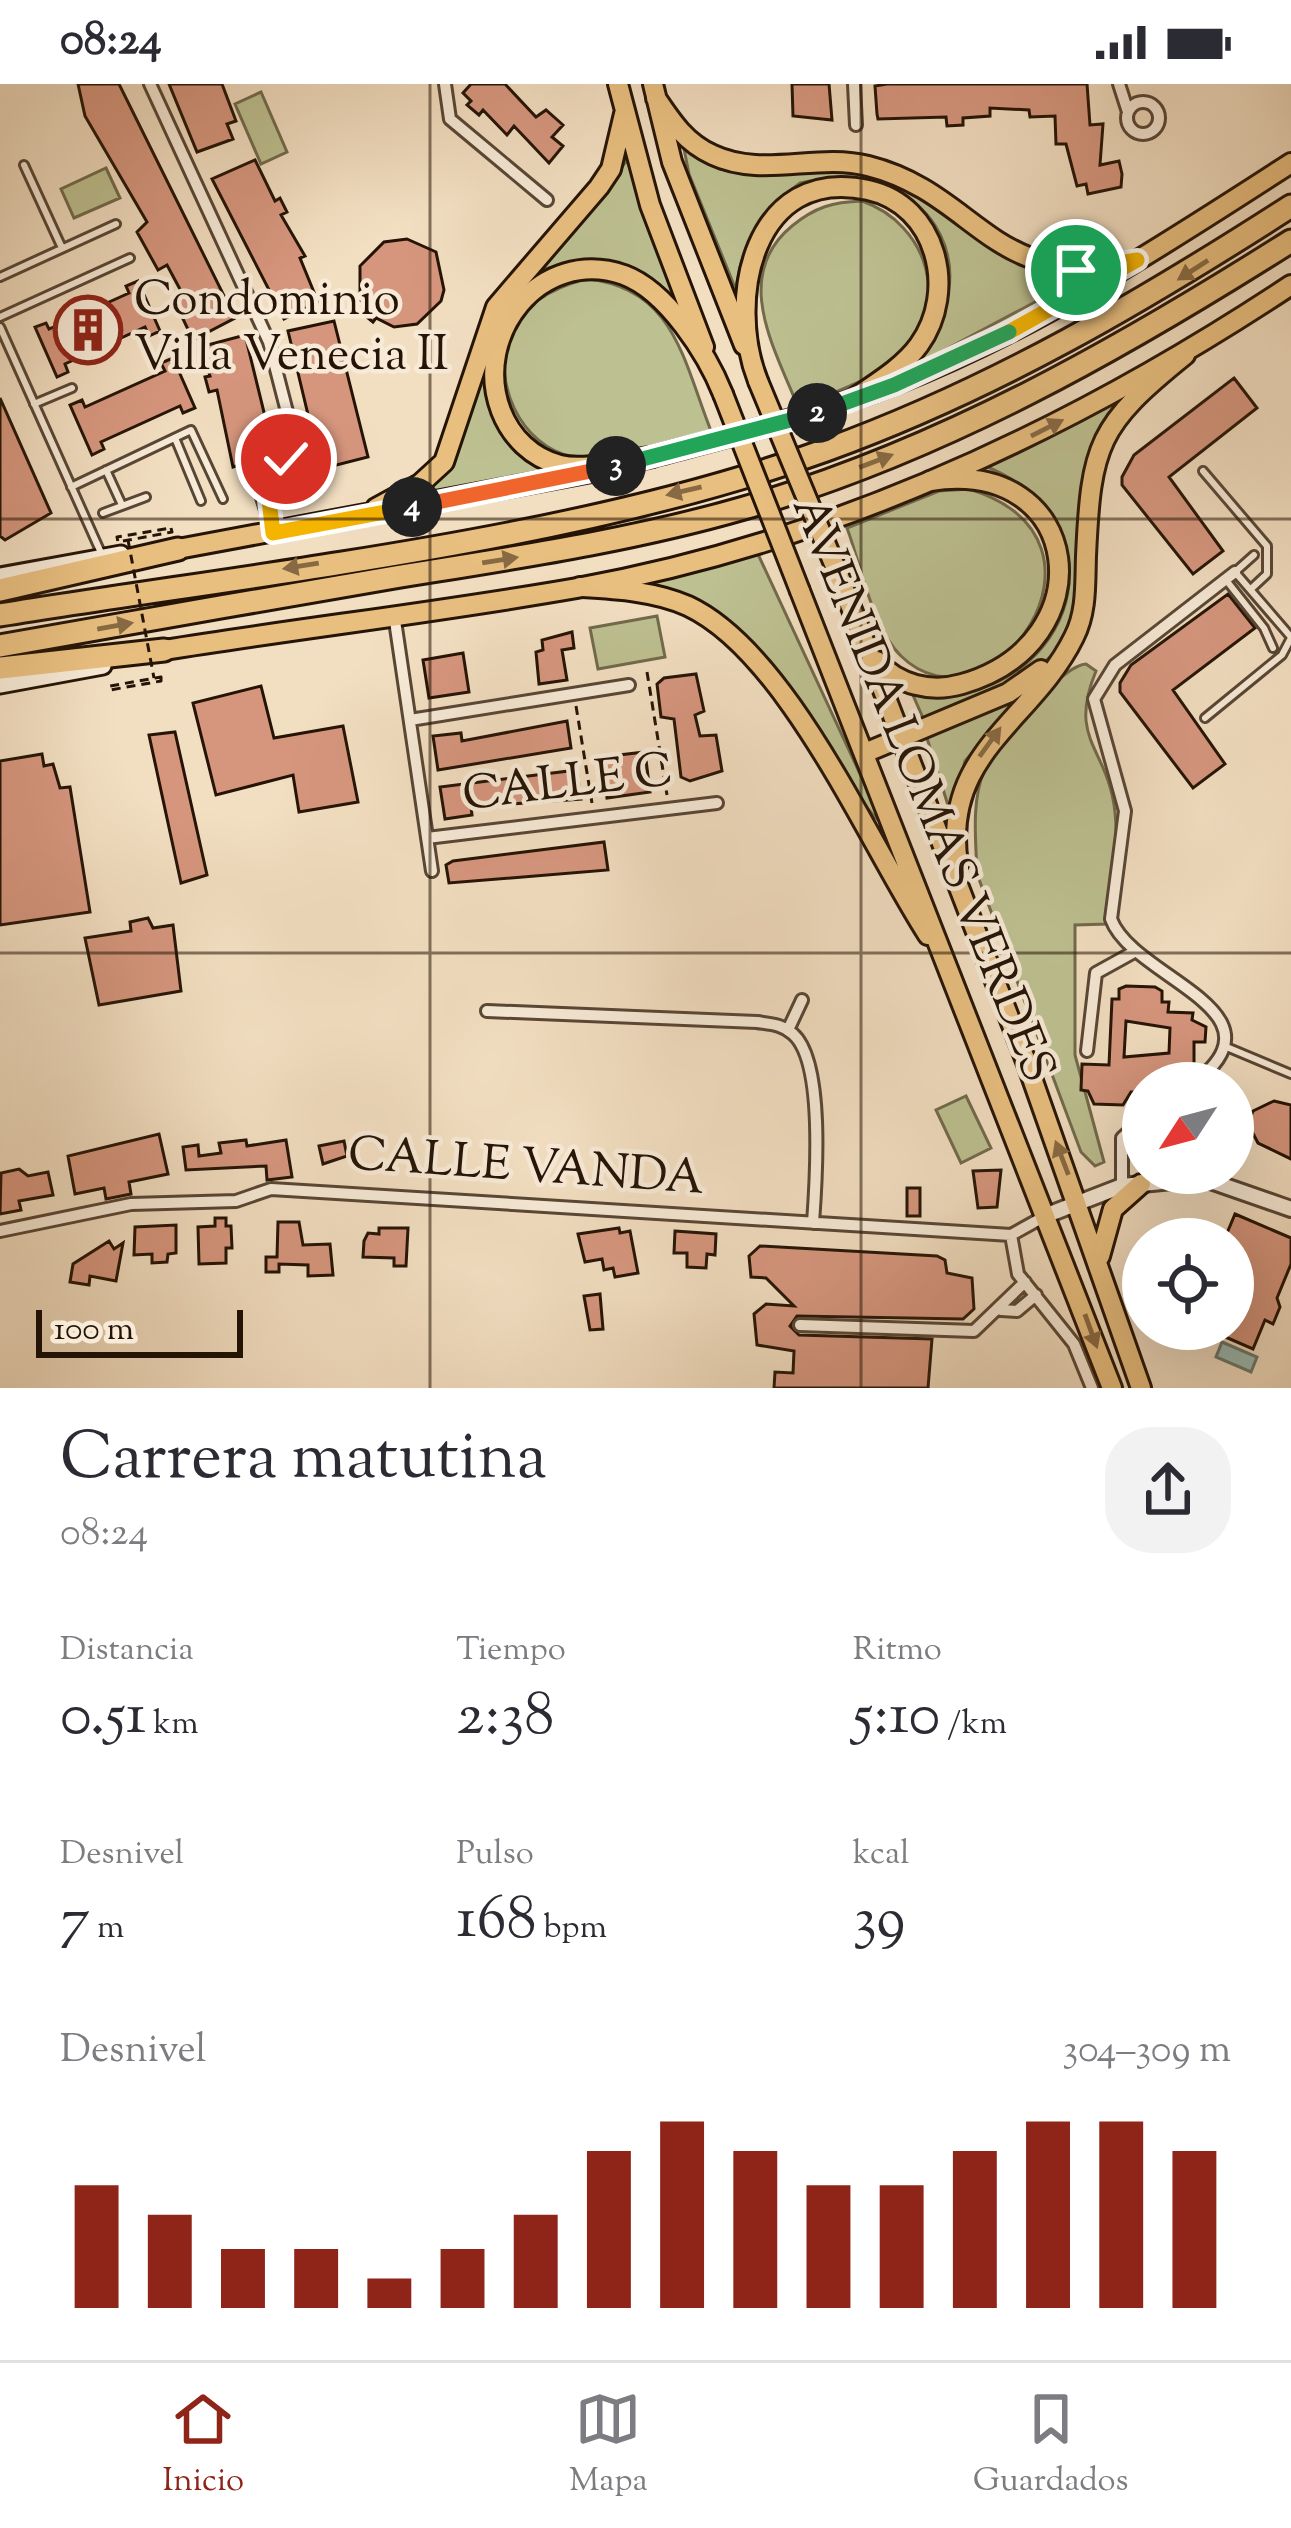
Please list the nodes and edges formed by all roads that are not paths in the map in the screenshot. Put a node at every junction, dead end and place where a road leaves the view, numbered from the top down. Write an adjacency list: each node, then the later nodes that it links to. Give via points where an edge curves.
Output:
1 (150, 84): 41 (street, via 269,342 294,439 267,484)
2 (445, 84): 12 (street, via 450,119)
3 (618, 84): 8 (main road, AVENIDA LOMAS VERDES)
4 (854, 84): 9 (street)
5 (1119, 84): 7 (street)
6 (654, 91): 18 (main road, via 688,140 720,159 863,164 902,177 1024,258 1076,270); 23 (main road, AVENIDA LOMAS VERDES, via 672,162)
7 (1128, 112)
8 (624, 114): 25 (main road, AVENIDA LOMAS VERDES); 40 (main road, via 611,169 496,308 444,462)
9 (856, 125)
10 (1291, 163): 18 (main road)
11 (24, 164): 16 (lane)
12 (547, 200)
13 (1291, 206): 51 (highway, one-way to 51, via 1139,304 1022,366 736,479 528,527)
14 (116, 224): 16 (lane)
15 (1291, 242): 53 (highway, one-way to 15, via 542,554 746,508 1020,400)
16 (62, 248): 19 (lane)
17 (130, 258): 21 (lane)
18 (1137, 260): 27 (main road, via 1015,329)
19 (0, 277)
20 (1291, 285): 24 (main road)
21 (0, 317)
22 (0, 327): 28 (lane)
23 (744, 345): 27 (main road, via 748,262 770,225 826,190 891,198 931,240 938,295 921,343); 56 (main road, AVENIDA LOMAS VERDES, bridge)
24 (1185, 355): 33 (main road, one-way to 24); 57 (main road, via 1126,403 1099,448 1082,618)
25 (721, 387): 30 (main road, via 665,305 624,275 570,273 512,311 492,356 493,386 524,445 568,466); 64 (main road, AVENIDA LOMAS VERDES, bridge)
26 (72, 388): 28 (lane)
27 (856, 398): 30 (main road)
28 (34, 404): 34 (lane)
29 (175, 438): 31 (lane); 36 (lane, via 191,430); 37 (lane)
30 (652, 457): 40 (main road)
31 (106, 470): 34 (lane); 38 (lane)
32 (1203, 471): 48 (lane, via 1267,546 1267,574)
33 (931, 481): 47 (main road, via 734,550); 56 (main road, via 983,478 1033,506 1055,544 1057,603 1042,634 1015,661 953,687 906,682)
34 (71, 487): 44 (lane)
35 (146, 497): 38 (lane)
36 (223, 499)
37 (201, 501)
38 (123, 506): 39 (lane)
39 (103, 513)
40 (362, 516): 41 (main road)
41 (273, 533): 42 (main road)
42 (178, 549): 44 (main road); 49 (highway)
43 (1254, 555): 46 (lane)
44 (102, 556): 45 (main road)
45 (0, 576)
46 (1230, 576): 48 (lane); 54 (lane); 69 (street, via 1115,665 1094,699 1125,811 1111,919)
47 (580, 587): 50 (main road); 70 (main road, via 682,604 741,643 862,811)
48 (1251, 589): 52 (lane)
49 (0, 590)
50 (394, 614): 55 (main road); 62 (street)
51 (0, 615)
52 (1291, 638): 61 (lane, via 1282,655)
53 (0, 646)
54 (1273, 648)
55 (164, 650): 58 (highway); 59 (main road)
56 (869, 652): 63 (main road, AVENIDA LOMAS VERDES)
57 (1065, 652): 63 (main road, via 1008,693); 68 (main road, one-way to 57, via 957,820 971,770)
58 (0, 668)
59 (0, 685)
60 (629, 686): 62 (street)
61 (1205, 718)
62 (410, 720): 66 (street)
63 (904, 736): 64 (main road); 68 (main road, AVENIDA LOMAS VERDES)
64 (867, 752): 70 (main road, AVENIDA LOMAS VERDES)
65 (717, 803): 66 (street, CALLE C)
66 (427, 838): 67 (street)
67 (432, 871)
68 (962, 892): 81 (main road, AVENIDA LOMAS VERDES, one-way to 68)
69 (1134, 952): 74 (street, via 1205,998); 75 (street, via 1096,973)
70 (952, 971): 83 (main road, AVENIDA LOMAS VERDES)
71 (802, 1000): 73 (street)
72 (487, 1011): 73 (street, via 757,1022)
73 (788, 1030): 84 (street, via 810,1068 818,1170)
74 (1229, 1048): 76 (street); 77 (lane)
75 (1087, 1051)
76 (1222, 1062)
77 (1291, 1074)
78 (1122, 1188): 81 (street)
79 (1125, 1194): 87 (main road, via 1103,1228)
80 (1252, 1194): 82 (street)
81 (1078, 1200): 83 (street); 87 (main road, AVENIDA LOMAS VERDES)
82 (1291, 1210)
83 (1047, 1215): 86 (street); 93 (main road, AVENIDA LOMAS VERDES, one-way to 93)
84 (813, 1223): 85 (street, CALLE VANDA, via 271,1189 236,1201 131,1204); 86 (street, CALLE VANDA)
85 (0, 1231)
86 (1011, 1235): 88 (street, via 1012,1260)
87 (1100, 1273): 94 (main road, AVENIDA LOMAS VERDES)
88 (1025, 1282): 89 (street); 90 (street)
89 (1036, 1295): 90 (street, via 1017,1311); 92 (street, via 1075,1344)
90 (1001, 1310): 91 (street, via 974,1331 953,1334)
91 (800, 1325)
92 (1092, 1388)
93 (1112, 1388)
94 (1142, 1388)

